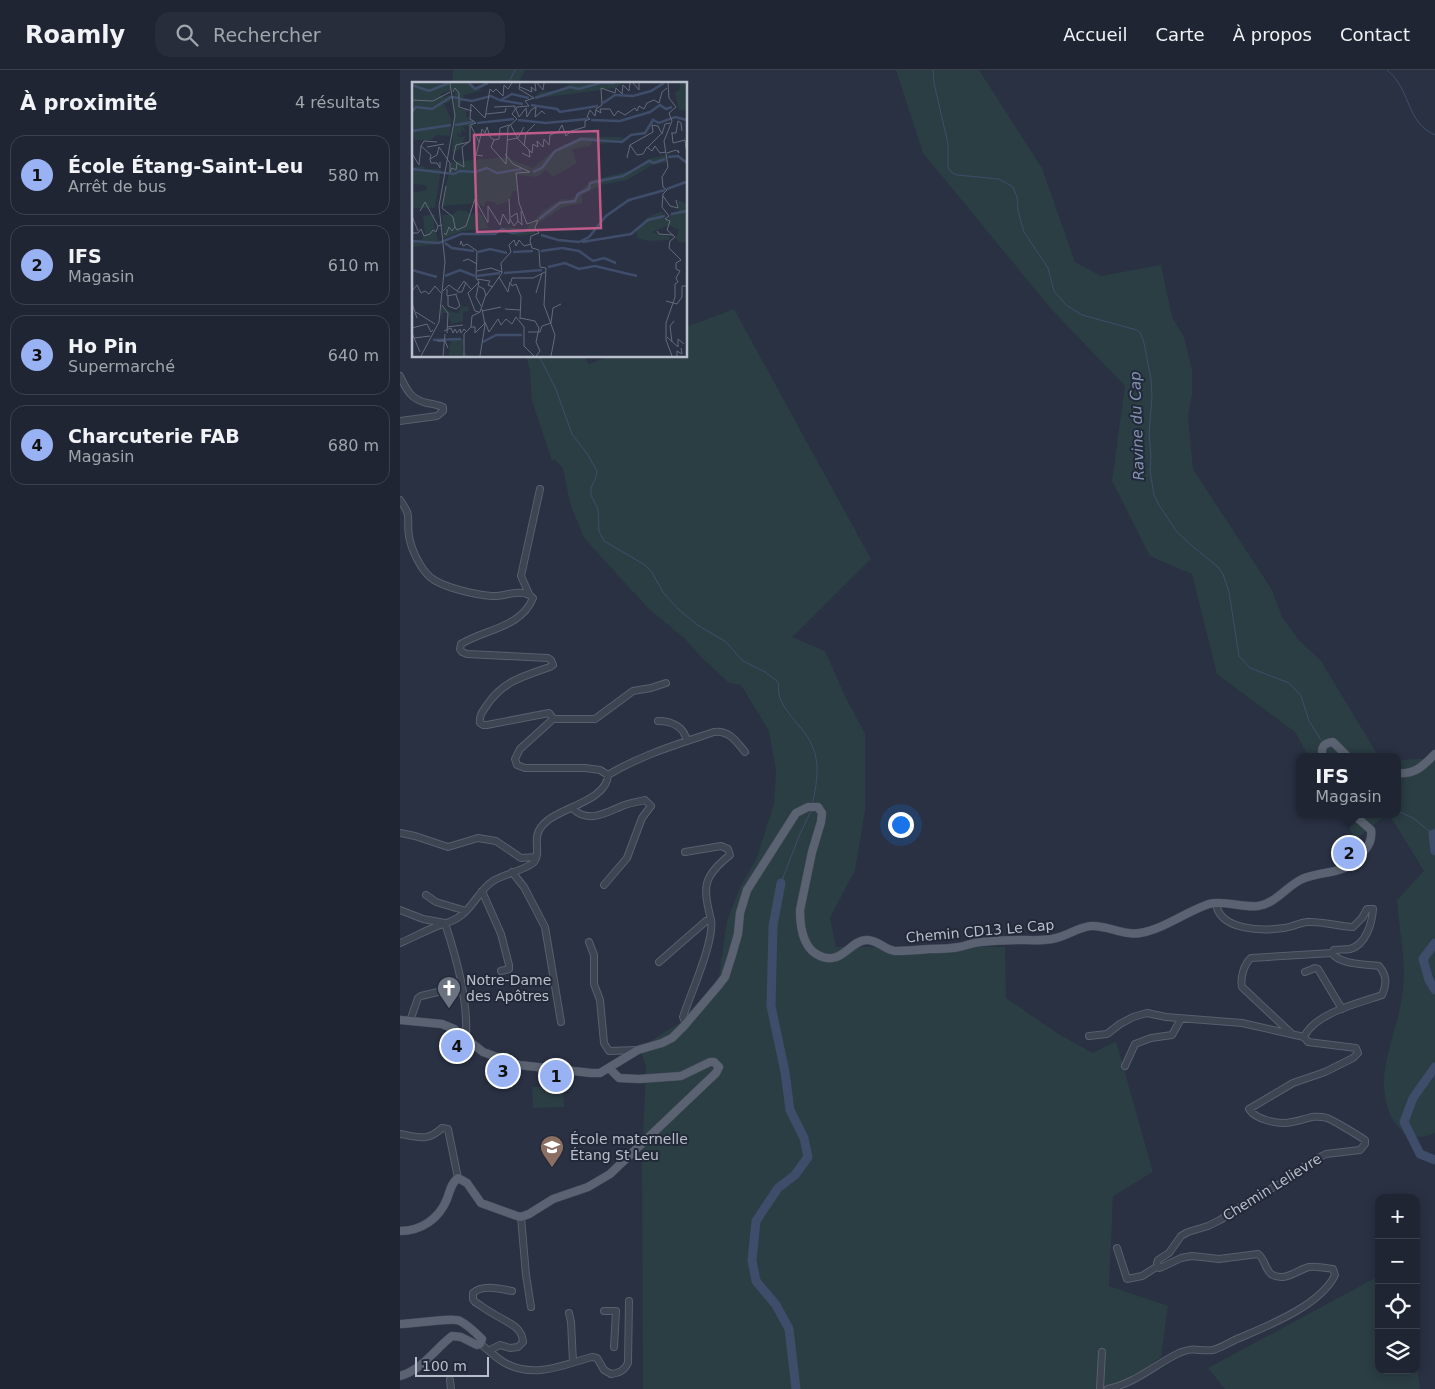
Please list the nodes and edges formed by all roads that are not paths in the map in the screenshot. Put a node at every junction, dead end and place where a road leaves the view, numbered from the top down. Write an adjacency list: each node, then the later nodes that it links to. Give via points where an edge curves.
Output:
1 (400, 376): 2 (street, via 412,397 438,405 443,411 437,416)
2 (400, 421)
3 (540, 489): 5 (street, via 521,576)
4 (400, 500): 5 (street, via 409,514 409,536 416,556 431,578 478,594)
5 (529, 594): 7 (street, via 533,598 530,604 514,620 466,641 460,649 467,654 551,660 550,668 502,686 480,716 482,724 547,713)
6 (666, 683): 7 (street, via 632,691 595,719)
7 (553, 719): 15 (street, via 520,749 515,759 517,765 525,768 600,770)
8 (658, 721): 9 (street, via 680,728)
9 (687, 741): 10 (street, via 720,731 732,736); 15 (street, via 627,763)
10 (745, 752)
11 (1321, 753): 12 (main road, via 1322,746 1333,742)
12 (1344, 753)
13 (1435, 754): 14 (main road, via 1419,769)
14 (1401, 773)
15 (608, 775): 16 (street, via 598,793)
16 (572, 808): 20 (street, via 541,825 536,838); 22 (street, via 578,814 590,816 645,800 651,806 642,818 627,858)
17 (1358, 818): 25 (main road, Chemin CD13 Le Cap, via 1371,830 1372,836 1360,858 1351,866 1303,879 1263,905)
18 (400, 833): 20 (street, via 448,847 478,838 496,841 522,858)
19 (684, 852): 28 (street, via 721,846 728,849 730,855 717,865 707,882 705,895)
20 (536, 857): 21 (street, via 532,864)
21 (512, 872): 23 (street, via 493,881); 41 (street, via 524,887 545,927)
22 (604, 885)
23 (482, 892): 27 (street); 34 (street, via 509,965 509,969)
24 (426, 895): 27 (street, via 436,902)
25 (1216, 903): 32 (street, via 1228,924 1270,930 1305,922 1353,927 1367,909 1373,909 1366,935 1360,943); 42 (main road, Chemin CD13 Le Cap, via 1137,934 1091,926 1051,940 979,942 956,948 895,951 865,940 838,957 820,956 807,944 800,919 822,817 821,810 811,806 796,813 747,890 725,977)
26 (400, 910): 29 (street)
27 (466, 911): 29 (street)
28 (711, 920): 33 (street); 42 (street, via 713,927 683,1017)
29 (445, 923): 31 (street); 46 (street, via 454,950 466,1012)
30 (589, 942): 47 (street, via 594,955 594,984 600,1000 604,1043 609,1051)
31 (400, 943)
32 (1332, 953): 37 (street, via 1344,961 1380,966 1386,978 1382,995); 43 (street, via 1251,958 1246,964 1242,987)
33 (660, 962)
34 (501, 972)
35 (1306, 972): 37 (street, via 1318,969)
36 (438, 992): 40 (street, via 418,998)
37 (1342, 1009): 45 (street, via 1311,1026)
38 (1181, 1019): 43 (street, via 1242,1023); 44 (street, via 1147,1013 1120,1024 1107,1034); 48 (street, via 1172,1035 1135,1044)
39 (400, 1020): 40 (main road)
40 (410, 1020): 46 (main road, via 442,1024)
41 (561, 1022)
42 (686, 1024): 47 (main road, via 662,1044)
43 (1293, 1035): 45 (street)
44 (1089, 1036)
45 (1304, 1037): 55 (street, Chemin Lelievre, via 1308,1042 1356,1048 1358,1053 1249,1108 1257,1117 1283,1123 1306,1117 1328,1118 1365,1140 1363,1148 1326,1154 1220,1220 1181,1236 1169,1253 1158,1260)
46 (466, 1038): 49 (main road, via 483,1052 519,1065 591,1073)
47 (638, 1050): 49 (main road)
48 (1125, 1066)
49 (609, 1068): 52 (main road, via 619,1078 628,1080 681,1076 710,1062 719,1067 610,1174 588,1187 552,1199)
50 (400, 1134): 51 (street, via 426,1138 434,1136 442,1128 448,1129)
51 (458, 1178): 52 (main road, via 466,1183 481,1203); 53 (main road, via 451,1186 446,1202 430,1221 417,1229)
52 (521, 1217): 58 (street)
53 (400, 1231)
54 (1117, 1248): 55 (street, via 1127,1280 1142,1276)
55 (1158, 1266): 73 (street, via 1162,1268 1180,1258 1192,1256 1219,1259 1258,1254 1268,1272 1276,1276 1288,1276 1308,1267 1333,1269 1334,1275 1332,1282 1286,1318 1213,1350 1191,1349 1180,1353 1123,1386)
56 (512, 1291): 66 (street, via 489,1288 473,1293 475,1302 511,1323 522,1336 523,1342 518,1348 500,1345)
57 (629, 1301): 63 (street)
58 (531, 1307)
59 (604, 1311): 62 (street, via 616,1311)
60 (569, 1313): 68 (street)
61 (400, 1324): 64 (main road, via 454,1318 482,1339)
62 (615, 1336): 63 (street); 65 (street)
63 (629, 1337): 68 (street, via 628,1363 623,1371 608,1373 595,1357)
64 (480, 1344): 66 (street); 69 (main road, via 452,1336 420,1365)
65 (614, 1347)
66 (490, 1350): 68 (street, via 507,1364 532,1372)
67 (1102, 1352): 72 (street)
68 (573, 1362)
69 (400, 1376)
70 (450, 1380): 71 (street)
71 (451, 1389)
72 (1100, 1389)
73 (1108, 1389)

